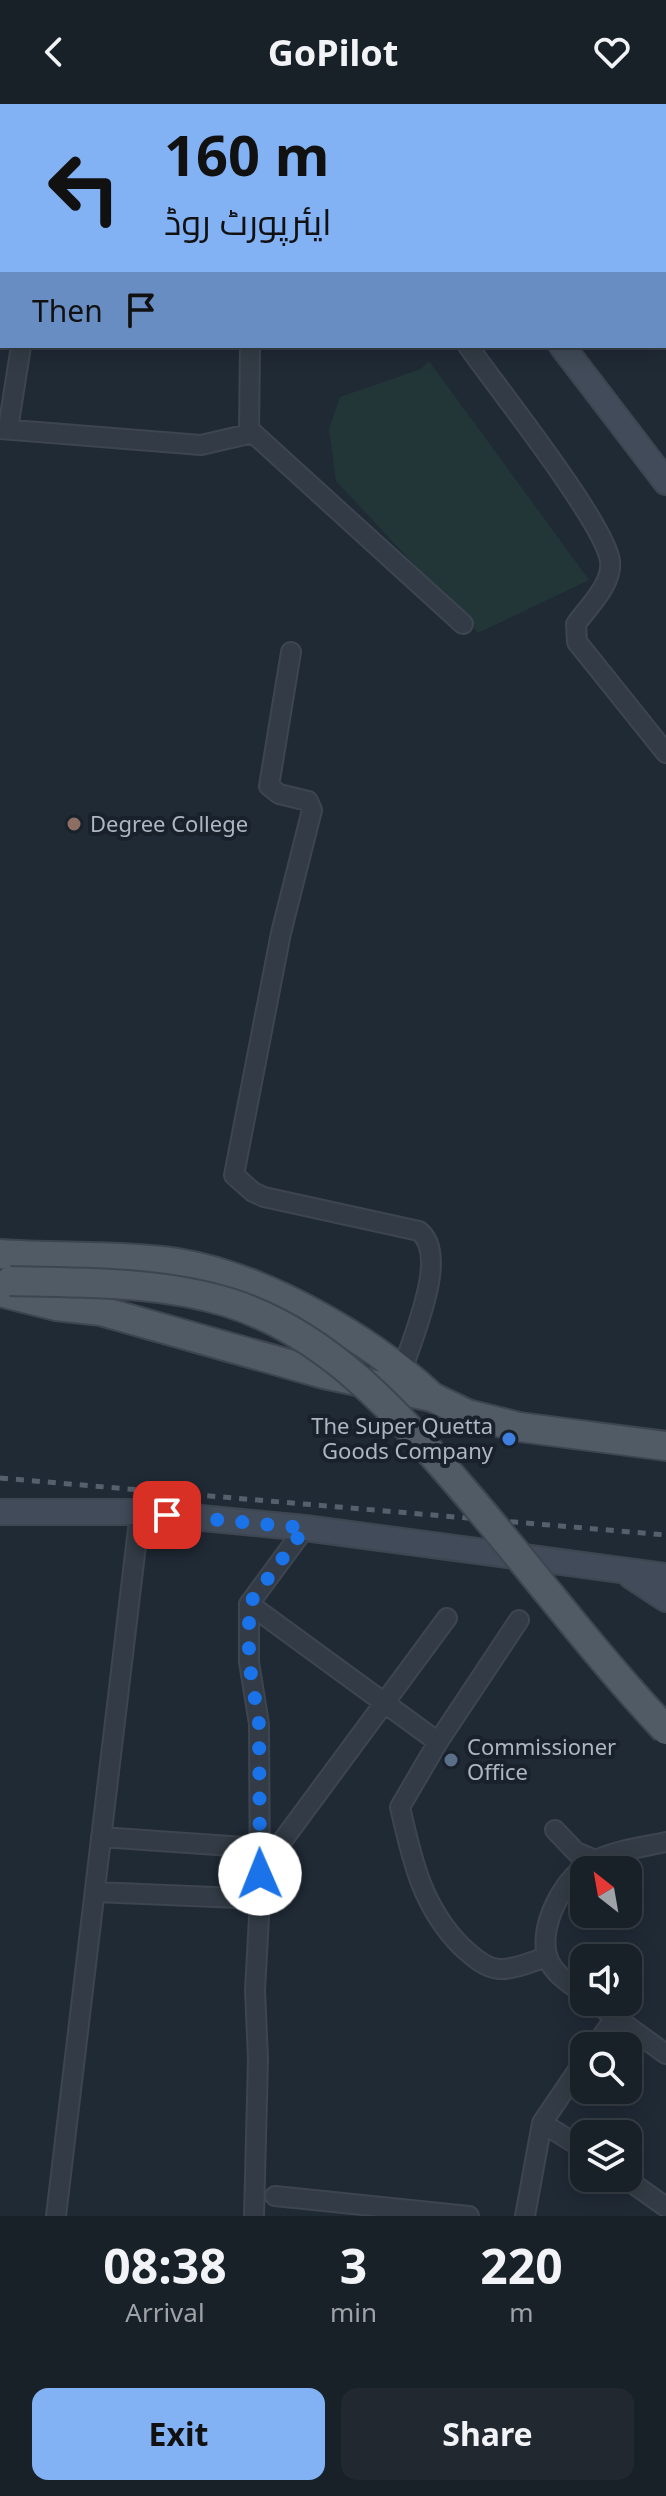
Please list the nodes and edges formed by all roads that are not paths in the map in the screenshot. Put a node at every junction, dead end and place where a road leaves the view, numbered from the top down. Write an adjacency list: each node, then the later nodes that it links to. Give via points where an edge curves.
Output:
1 (21, 348): 5 (street)
2 (250, 348): 6 (street)
3 (469, 348): 10 (street, via 594,524 610,561 605,584 576,624 577,642)
4 (564, 348): 7 (main road)
5 (4, 429): 6 (street, via 201,445)
6 (249, 432): 8 (street)
7 (666, 482)
8 (463, 624)
9 (291, 652): 13 (street, via 269,786 308,801 312,810 281,933 234,1175 264,1197 419,1231 426,1237 434,1263)
10 (666, 753)
11 (0, 1254): 13 (main road, via 180,1263 274,1295)
12 (3, 1284): 14 (main road, via 56,1306 101,1311 324,1374); 26 (main road, bridge, via 141,1286 184,1292 228,1302 317,1346 413,1431)
13 (403, 1369): 14 (main road)
14 (432, 1397): 15 (main road, via 467,1414 519,1427)
15 (666, 1446)
16 (0, 1512): 17 (main road)
17 (140, 1512): 18 (main road); 29 (street)
18 (305, 1528): 19 (main road); 22 (street)
19 (625, 1573): 20 (main road); 21 (main road)
20 (663, 1578)
21 (666, 1599)
22 (249, 1604): 25 (street); 31 (street)
23 (447, 1618): 25 (street)
24 (519, 1620): 27 (street)
25 (383, 1702): 27 (street); 31 (street)
26 (666, 1730)
27 (438, 1742): 37 (street, via 400,1807 429,1905 446,1930 481,1963 499,1969)
28 (555, 1830): 32 (street)
29 (101, 1837): 31 (street); 35 (street)
30 (666, 1842): 33 (street)
31 (266, 1851): 36 (street)
32 (586, 1856)
33 (611, 1856)
34 (570, 1880): 37 (street, via 548,1931)
35 (95, 1892): 36 (street); 50 (street)
36 (260, 1899): 51 (street)
37 (547, 1957): 38 (street, via 556,1974)
38 (570, 1984)
39 (612, 2016): 40 (street)
40 (615, 2018): 41 (street); 42 (street)
41 (605, 2032)
42 (666, 2054)
43 (570, 2082): 44 (street)
44 (542, 2123): 45 (street); 53 (street)
45 (570, 2140)
46 (642, 2190): 48 (street)
47 (275, 2196): 49 (street)
48 (666, 2207)
49 (379, 2212): 52 (street)
50 (56, 2216)
51 (254, 2216)
52 (469, 2216)
53 (525, 2216)

